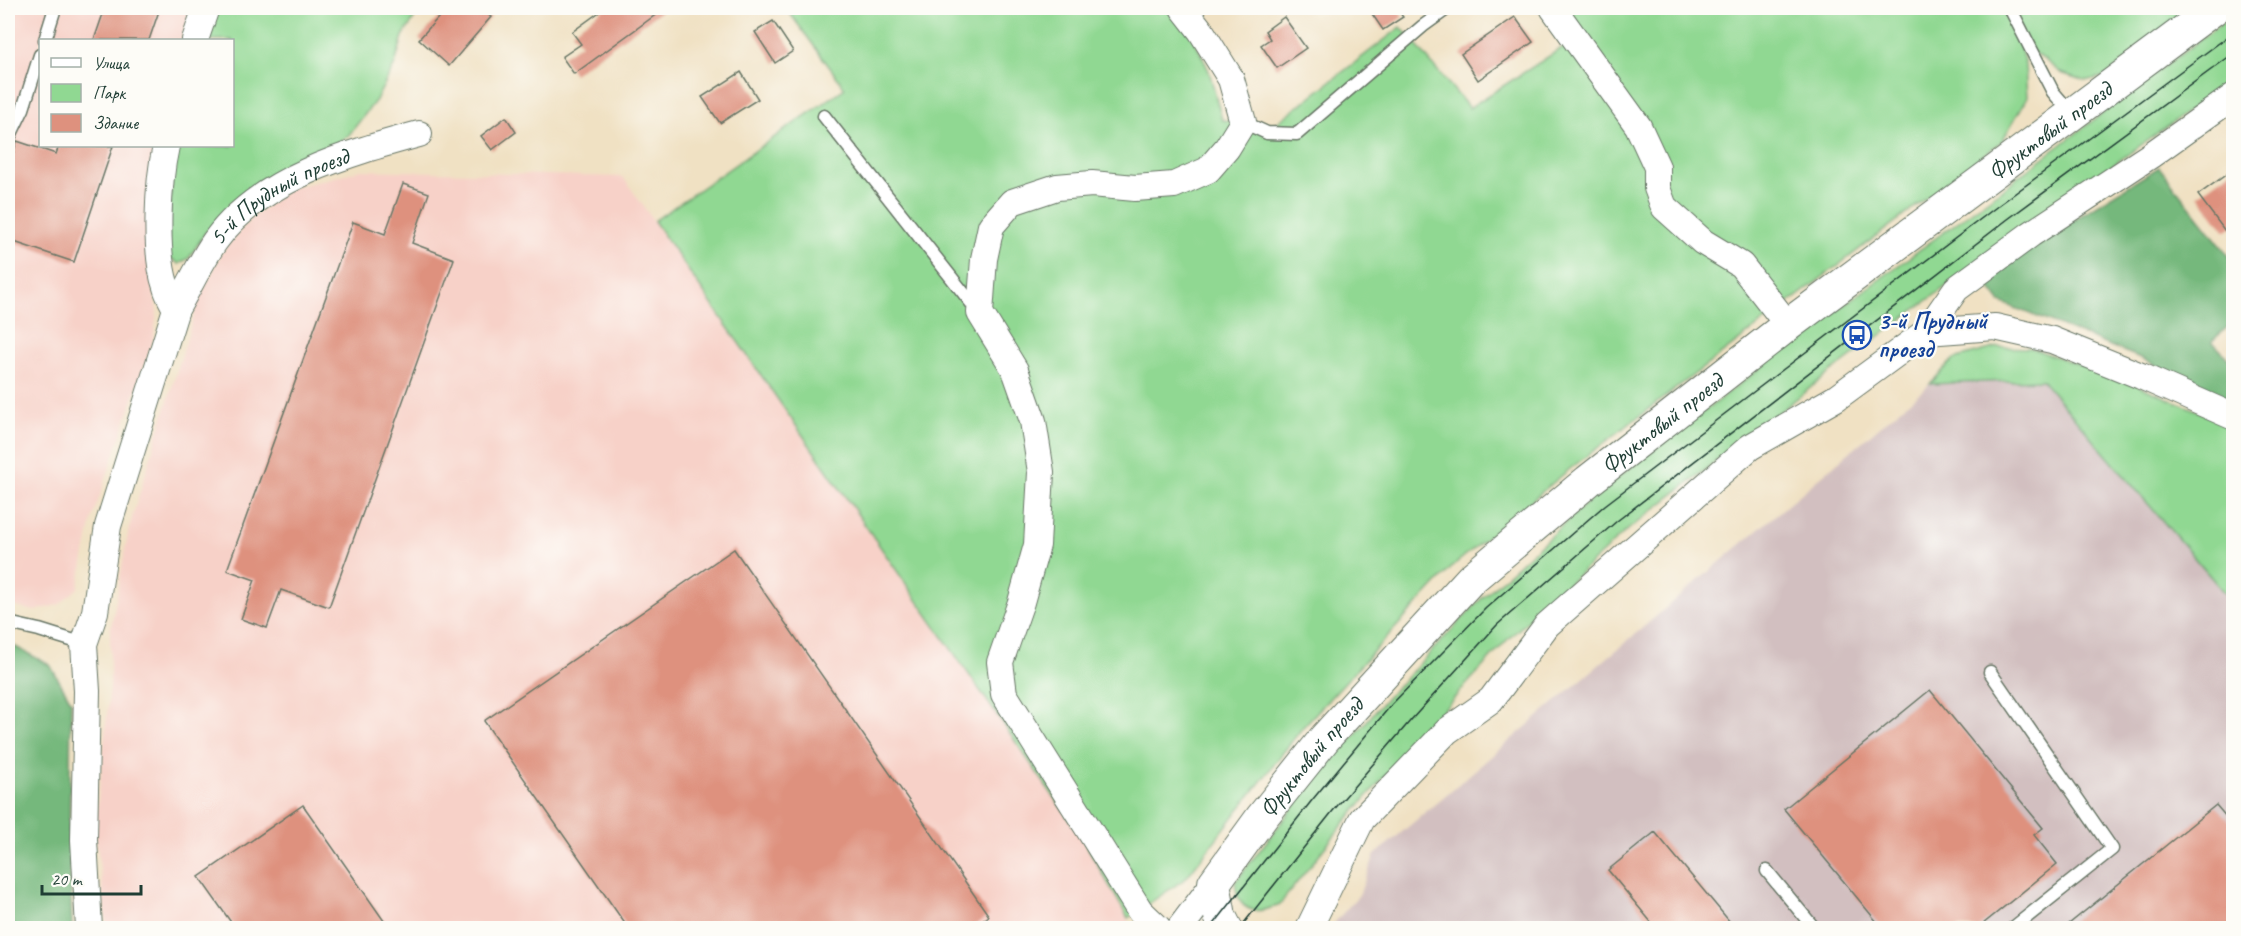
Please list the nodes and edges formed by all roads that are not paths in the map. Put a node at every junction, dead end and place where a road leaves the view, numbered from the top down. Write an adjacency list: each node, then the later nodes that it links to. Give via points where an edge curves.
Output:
1 (55, 8): 8 (lane)
2 (206, 8): 9 (street)
3 (1183, 8): 14 (street, via 1231,79)
4 (1448, 8): 14 (lane, via 1297,134 1266,133)
5 (1553, 8): 20 (street, via 1638,126 1657,167 1657,188 1664,207 1703,243 1741,265)
6 (2010, 8): 12 (lane, via 2053,92)
7 (2215, 8): 12 (street, Фруктовый проезд)
8 (45, 39)
9 (195, 39)
10 (39, 57): 16 (lane, via 23,109)
11 (2234, 96): 21 (street, via 1956,289)
12 (2072, 114): 20 (street, Фруктовый проезд)
13 (824, 116): 19 (lane)
14 (1243, 122): 19 (street, via 1208,170 1174,185 1057,187 1012,202 991,226)
15 (420, 134): 18 (street, 5-й Прудный проезд, via 356,151 285,183 244,209 215,241)
16 (8, 140)
17 (166, 147): 18 (street, via 160,195 160,256)
18 (176, 309): 24 (street, 5-й Прудный проезд, via 108,526 95,612)
19 (980, 313): 29 (street, via 1015,370 1033,421 1041,472 1037,545 1000,662 1004,694 1140,911)
20 (1788, 325): 27 (street, Фруктовый проезд, via 1588,481 1471,579 1325,738)
21 (1926, 332): 22 (street, via 1995,327 2052,340); 32 (street, via 1836,398 1750,447 1547,625 1491,700 1447,731 1362,819)
22 (2234, 417)
23 (8, 623): 24 (lane)
24 (84, 644): 28 (street, via 84,840)
25 (1989, 672): 34 (lane, via 2112,849)
26 (1767, 871): 33 (lane)
27 (1214, 884): 30 (street); 31 (street)
28 (89, 928)
29 (1158, 928)
30 (1180, 928)
31 (1226, 928)
32 (1309, 928)
33 (1814, 928)
34 (2013, 928)

